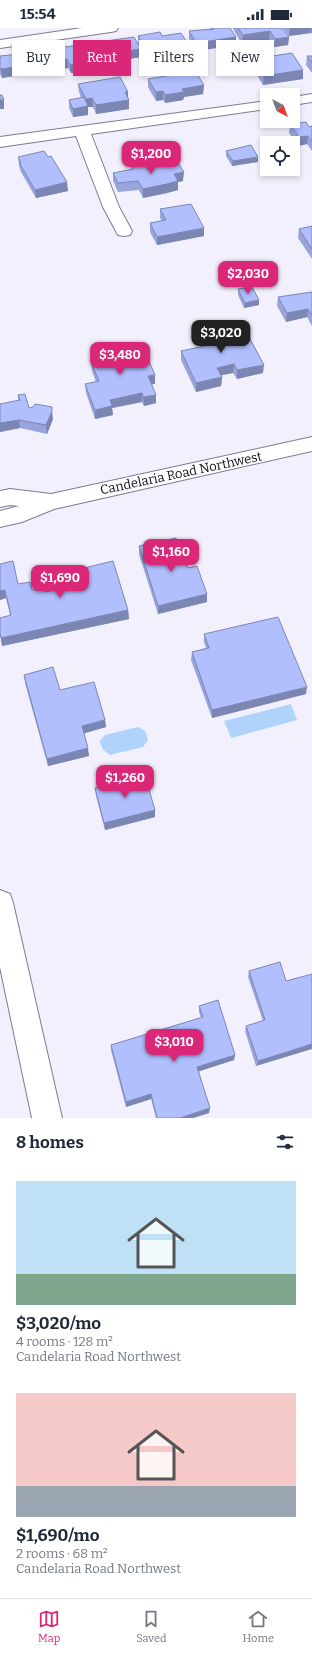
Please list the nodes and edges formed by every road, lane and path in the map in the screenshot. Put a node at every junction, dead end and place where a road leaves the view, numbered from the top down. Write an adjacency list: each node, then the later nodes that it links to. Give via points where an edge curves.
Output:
1 (111, 28): 2 (street)
2 (0, 44)
3 (312, 98): 4 (street)
4 (300, 100)
5 (260, 106): 6 (street)
6 (82, 131): 7 (street); 8 (street, via 111,207)
7 (0, 142)
8 (124, 231)
9 (312, 444): 11 (street, Candelaria Road Northwest)
10 (0, 499): 11 (street, Candelaria Road Northwest, via 10,497)
11 (50, 502): 12 (street, Candelaria Road Northwest)
12 (0, 519)
13 (0, 903): 14 (street)
14 (8, 976): 15 (street)
15 (48, 1118)

